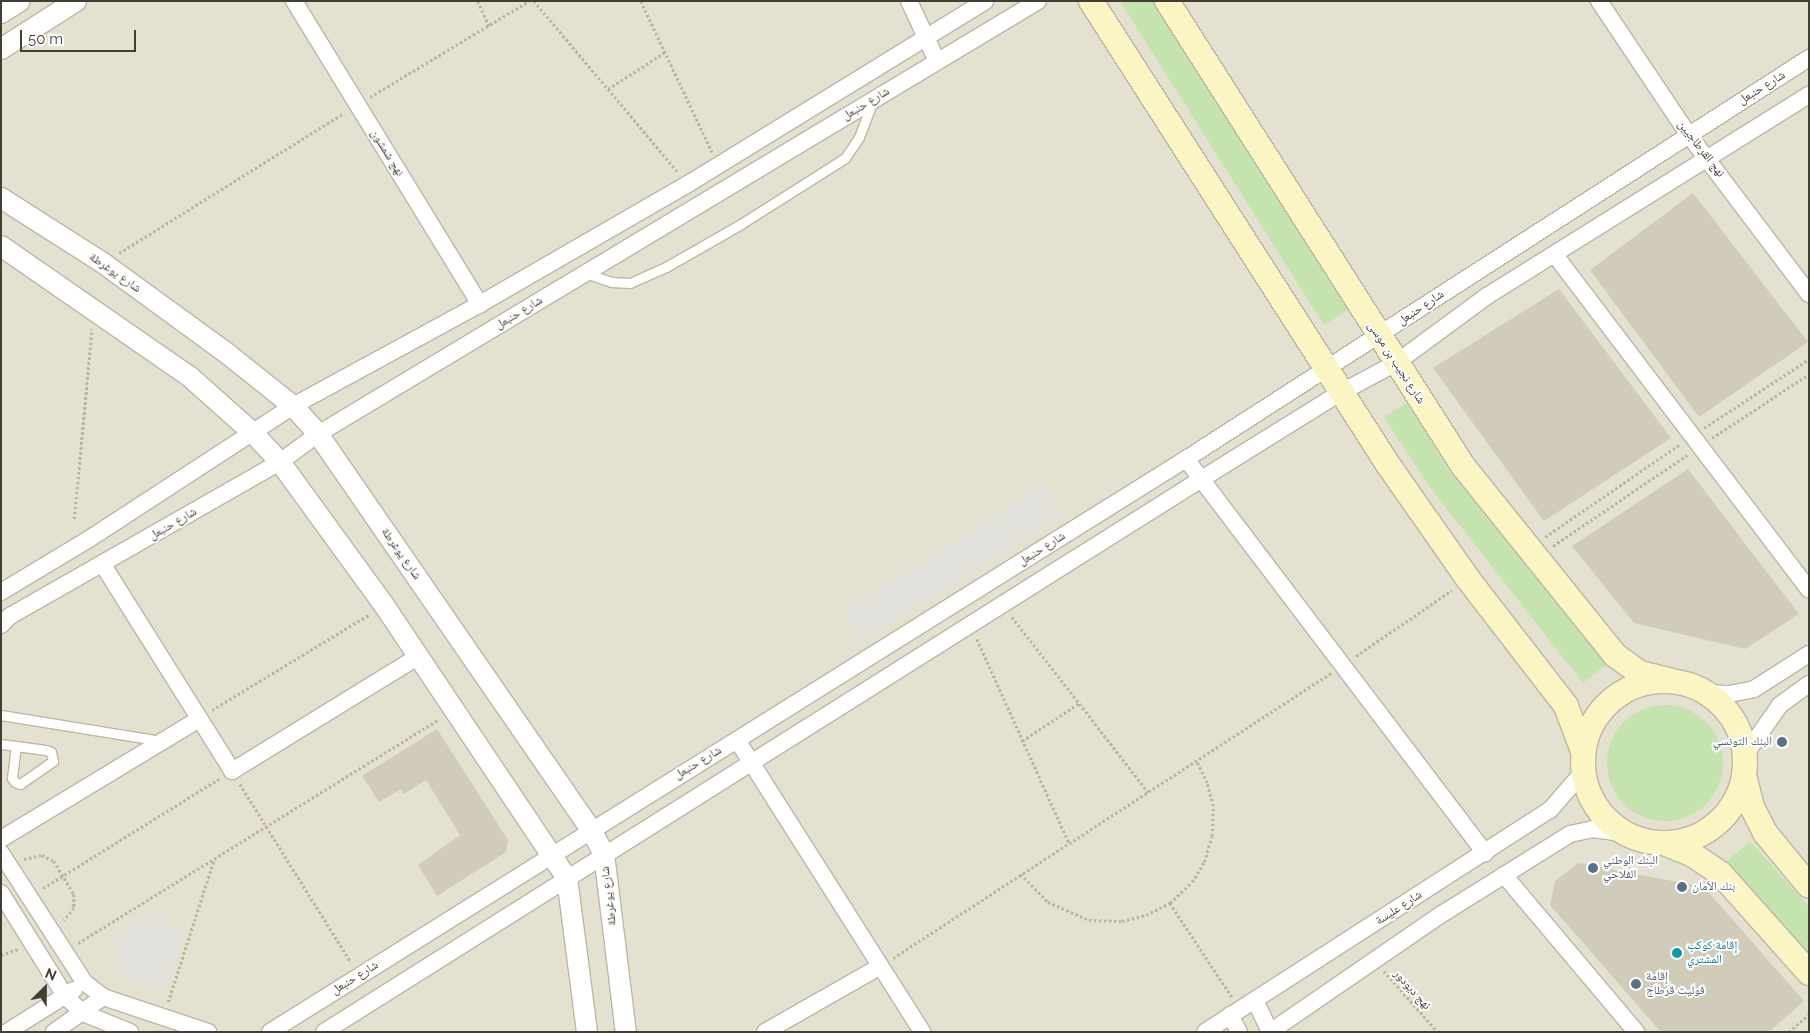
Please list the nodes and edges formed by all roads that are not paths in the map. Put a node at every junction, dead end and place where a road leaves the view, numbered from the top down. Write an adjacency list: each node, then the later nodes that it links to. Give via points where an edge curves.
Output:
1 (20, 1): 10 (street)
2 (76, 1): 12 (street)
3 (294, 1): 24 (street, نهج شمشون)
4 (909, 1): 11 (street)
5 (985, 1): 11 (street, شارع حنبعل)
6 (1038, 1): 14 (street, شارع حنبعل)
7 (1092, 1): 27 (main road)
8 (1167, 1): 25 (main road, شارع نجيب بن موسى)
9 (1600, 1): 17 (street, نهج القرطاجيين)
10 (1, 13)
11 (926, 38): 14 (street); 24 (street, شارع حنبعل, via 688,184)
12 (1, 49)
13 (1809, 58): 17 (street, شارع حنبعل)
14 (937, 61): 16 (street, شارع حنبعل)
15 (1809, 95): 18 (street, شارع حنبعل)
16 (873, 100): 22 (street, شارع حنبعل); 22 (lane, via 859,137 845,158 741,224 666,267 630,283 611,282)
17 (1688, 134): 18 (street, نهج القرطاجيين); 25 (street, شارع حنبعل)
18 (1709, 158): 21 (street, شارع حنبعل); 23 (street, نهج القرطاجيين)
19 (1, 198): 29 (street, شارع يوغرطة, via 103,264 229,355)
20 (1, 246): 30 (street, via 189,376)
21 (1555, 255): 26 (street, شارع حنبعل, via 1487,296); 36 (street)
22 (585, 273): 31 (street, شارع حنبعل)
23 (1809, 294)
24 (480, 304): 29 (street, شارع حنبعل)
25 (1378, 336): 26 (main road, شارع نجيب بن موسى); 27 (street, شارع حنبعل)
26 (1396, 363): 28 (street, شارع حنبعل); 41 (main road, شارع نجيب بن موسى, via 1463,466 1615,654 1640,672)
27 (1326, 370): 28 (main road); 32 (street, شارع حنبعل)
28 (1340, 393): 34 (street, شارع حنبعل); 51 (main road, via 1468,578 1566,706)
29 (293, 406): 30 (street, شارع حنبعل); 31 (street, شارع يوغرطة)
30 (253, 433): 33 (street); 37 (street, شارع حنبعل)
31 (318, 434): 33 (street, شارع حنبعل); 53 (street, شارع يوغرطة)
32 (1186, 459): 34 (street); 46 (street, شارع حنبعل)
33 (280, 462): 35 (street, شارع حنبعل); 40 (street, via 384,605)
34 (1200, 480): 50 (street, شارع حنبعل); 57 (street)
35 (103, 565): 38 (street, شارع حنبعل, via 10,616); 45 (street)
36 (1809, 590)
37 (1, 592)
38 (1, 625)
39 (1809, 654): 43 (street, via 1754,689 1729,694)
40 (417, 657): 45 (street, via 232,771); 59 (street)
41 (1672, 681): 43 (main road); 51 (main road, via 1631,687 1613,698 1598,713 1588,731)
42 (1809, 684): 52 (street, via 1780,705)
43 (1706, 693): 52 (main road, via 1733,719)
44 (1, 715): 47 (lane)
45 (199, 719): 47 (street)
46 (737, 740): 50 (street); 53 (street, شارع حنبعل)
47 (163, 741): 55 (street)
48 (1, 744): 49 (lane)
49 (16, 746): 49 (lane, via 51,752 53,761 20,784 15,782 12,778)
50 (750, 761): 60 (street, شارع حنبعل); 65 (street)
51 (1583, 761): 54 (main road, via 1590,796 1599,810); 57 (street, شارع عليسة, via 1550,810)
52 (1745, 765): 56 (main road, via 1735,802 1717,824 1692,838); 63 (main road, via 1752,807 1766,834)
53 (591, 829): 59 (street, شارع حنبعل); 60 (street, شارع يوغرطة)
54 (1624, 833): 56 (main road); 61 (street, via 1593,829 1570,834)
55 (1, 839)
56 (1664, 843): 66 (main road, via 1694,855 1720,873)
57 (1485, 852): 70 (street, شارع عليسة)
58 (1, 853): 67 (street)
59 (553, 853): 62 (street); 77 (street, شارع حنبعل)
60 (604, 854): 62 (street, شارع حنبعل); 80 (street, شارع يوغرطة)
61 (1504, 875): 85 (street); 86 (street)
62 (567, 878): 78 (street, شارع حنبعل); 79 (street)
63 (1809, 886)
64 (1, 893): 68 (street)
65 (879, 967): 81 (street); 82 (street)
66 (1809, 973)
67 (84, 982): 68 (street); 69 (street)
68 (65, 996): 72 (street); 73 (street)
69 (103, 997): 72 (street); 76 (street)
70 (1254, 1000): 71 (street, شارع عليسة); 85 (street)
71 (1235, 1012): 83 (street, شارع عليسة); 84 (street)
72 (82, 1013): 74 (street); 75 (street)
73 (7, 1032)
74 (54, 1032)
75 (130, 1032)
76 (208, 1032)
77 (270, 1032)
78 (324, 1032)
79 (587, 1032)
80 (626, 1032)
81 (765, 1032)
82 (922, 1032)
83 (1205, 1032)
84 (1239, 1032)
85 (1270, 1032)
86 (1636, 1032)

